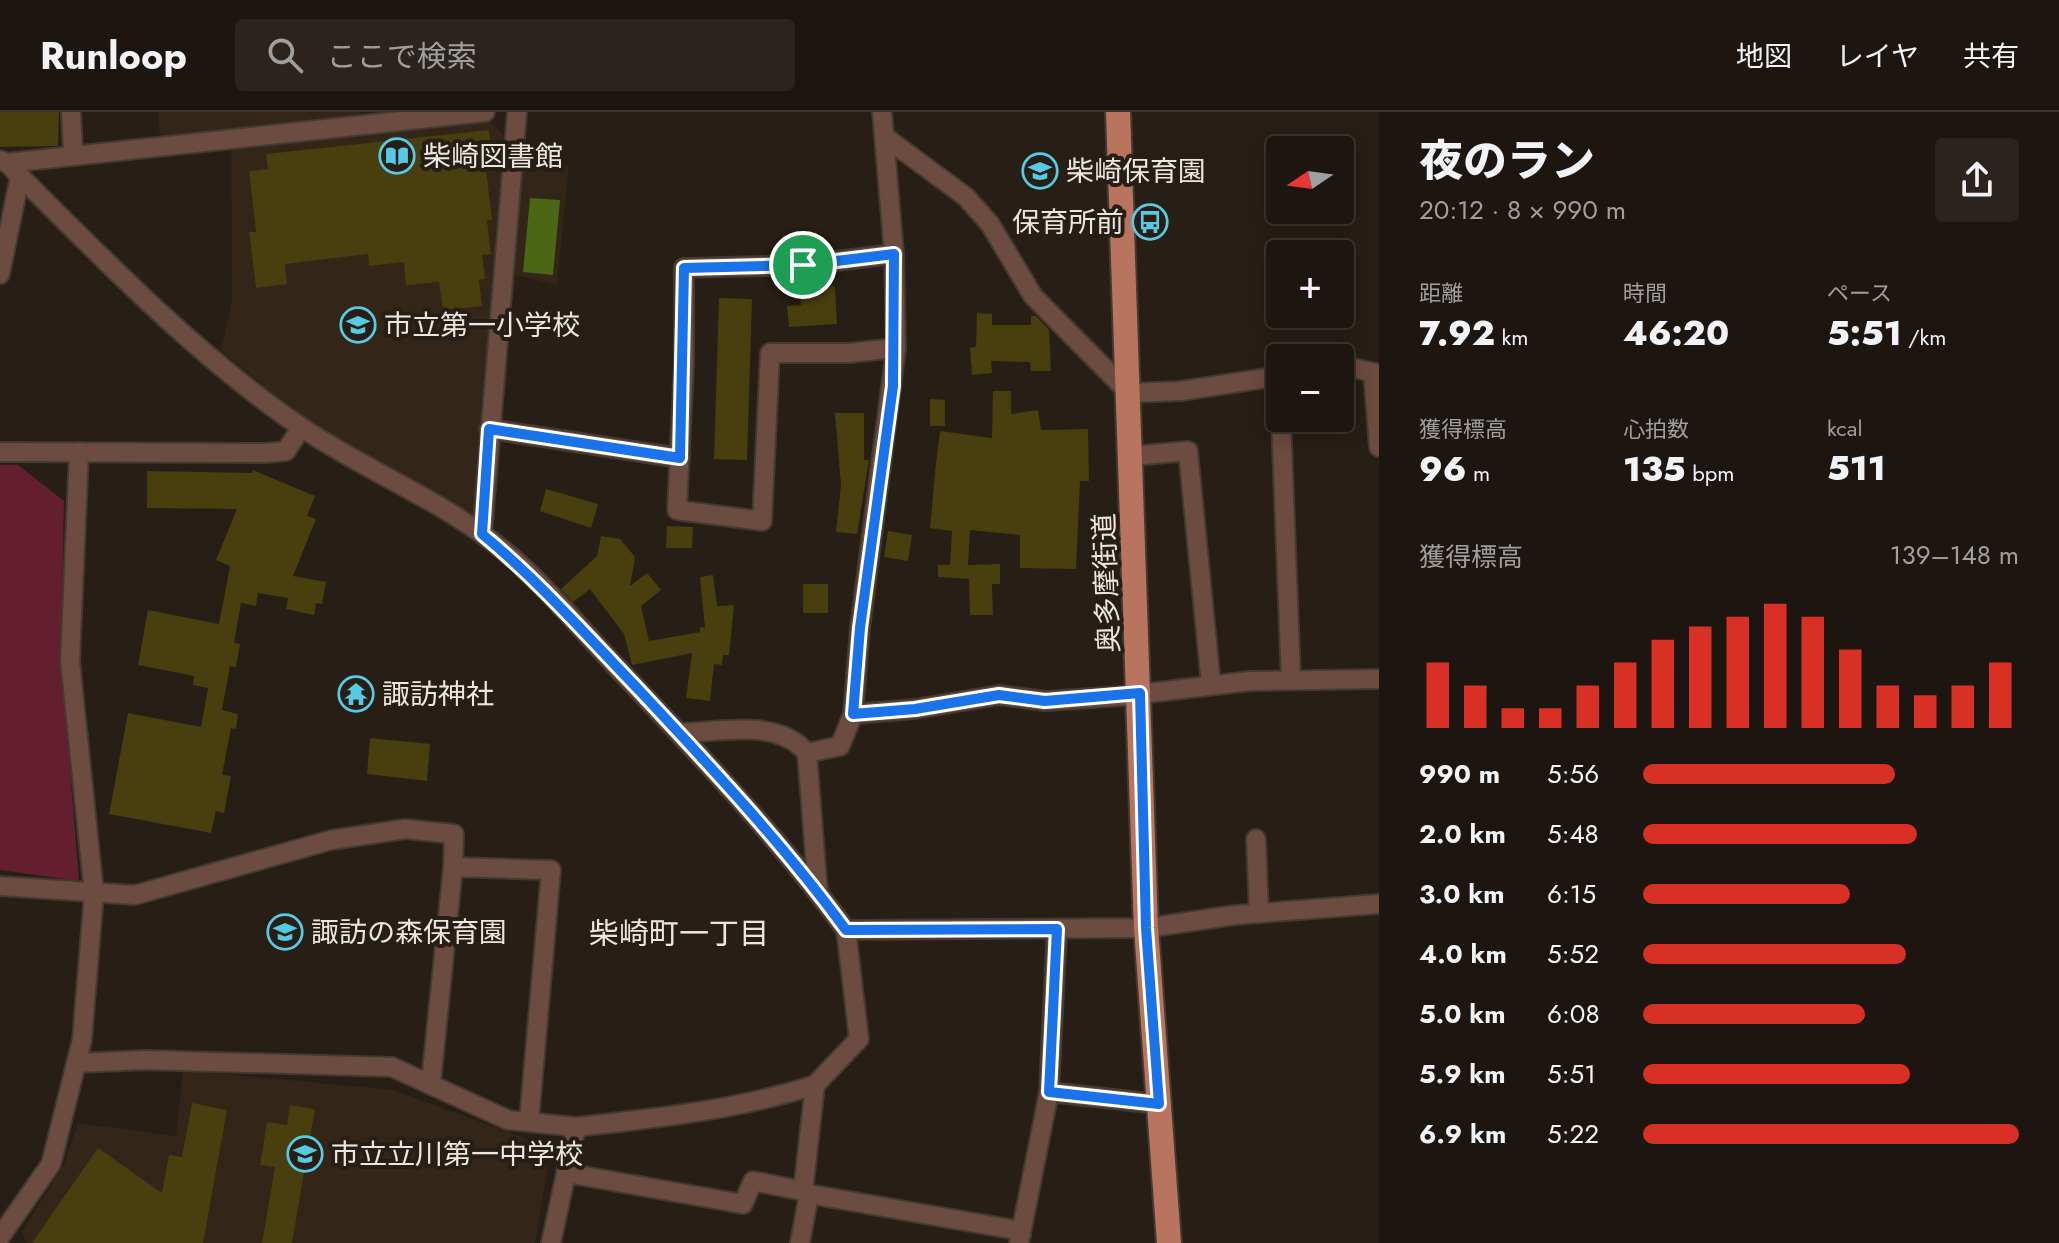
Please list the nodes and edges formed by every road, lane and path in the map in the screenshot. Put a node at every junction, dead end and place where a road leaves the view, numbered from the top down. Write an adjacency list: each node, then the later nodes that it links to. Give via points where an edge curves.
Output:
1 (71, 112): 8 (street)
2 (485, 112): 6 (street)
3 (517, 112): 18 (street)
4 (882, 112): 7 (street)
5 (1118, 112): 16 (main road, 奥多摩街道)
6 (369, 117): 8 (street)
7 (885, 137): 10 (street); 16 (street, via 966,197 990,224 1033,296)
8 (73, 153): 9 (street)
9 (9, 166): 11 (street); 17 (street, via 213,357)
10 (894, 254): 12 (street); 24 (street, via 803,265 684,268)
11 (0, 274)
12 (896, 348): 24 (street, via 770,353 762,521 677,510); 30 (street)
13 (1354, 368): 14 (street)
14 (1376, 373): 20 (street)
15 (1266, 378): 16 (street)
16 (1129, 393): 23 (main road, 奥多摩街道)
17 (301, 428): 22 (street, via 286,451); 25 (street)
18 (489, 429): 24 (street); 25 (street)
19 (1282, 432): 27 (street)
20 (1379, 447)
21 (0, 452): 22 (street)
22 (79, 452): 36 (street, via 70,661)
23 (1132, 456): 28 (street, via 1188,451); 29 (main road, 奥多摩街道)
24 (680, 458)
25 (482, 534): 31 (street, via 529,573)
26 (1379, 679): 27 (street)
27 (1291, 680): 28 (street)
28 (1211, 684): 29 (street)
29 (1140, 693): 30 (street, via 1045,701 999,695); 40 (main road, 奥多摩街道)
30 (853, 714): 32 (street, via 840,746)
31 (680, 733): 32 (street, via 778,731); 37 (street)
32 (807, 753): 37 (street)
33 (1256, 839): 39 (street)
34 (453, 867): 36 (street, via 454,834 405,829 331,840 135,895); 44 (street); 48 (street, via 551,870)
35 (0, 886): 36 (street)
36 (94, 893): 43 (street)
37 (818, 893): 42 (street)
38 (1379, 904): 39 (street)
39 (1259, 913): 40 (street)
40 (1146, 928): 41 (street); 47 (main road, 奥多摩街道)
41 (1057, 929): 42 (street); 46 (street)
42 (846, 930): 45 (street, via 859,1039)
43 (76, 1063): 44 (street, via 392,1067); 52 (street, via 51,1164)
44 (431, 1082): 48 (street, via 508,1120)
45 (815, 1085): 49 (street, via 693,1115); 51 (street)
46 (1049, 1092): 47 (street); 53 (street)
47 (1159, 1104): 56 (main road, 奥多摩街道)
48 (529, 1121): 49 (street)
49 (576, 1127): 50 (street)
50 (566, 1173): 51 (street, via 743,1204 753,1181); 54 (street)
51 (806, 1193): 53 (street, via 1016,1230); 55 (street)
52 (5, 1235)
53 (1020, 1239)
54 (551, 1243)
55 (800, 1243)
56 (1169, 1243)

